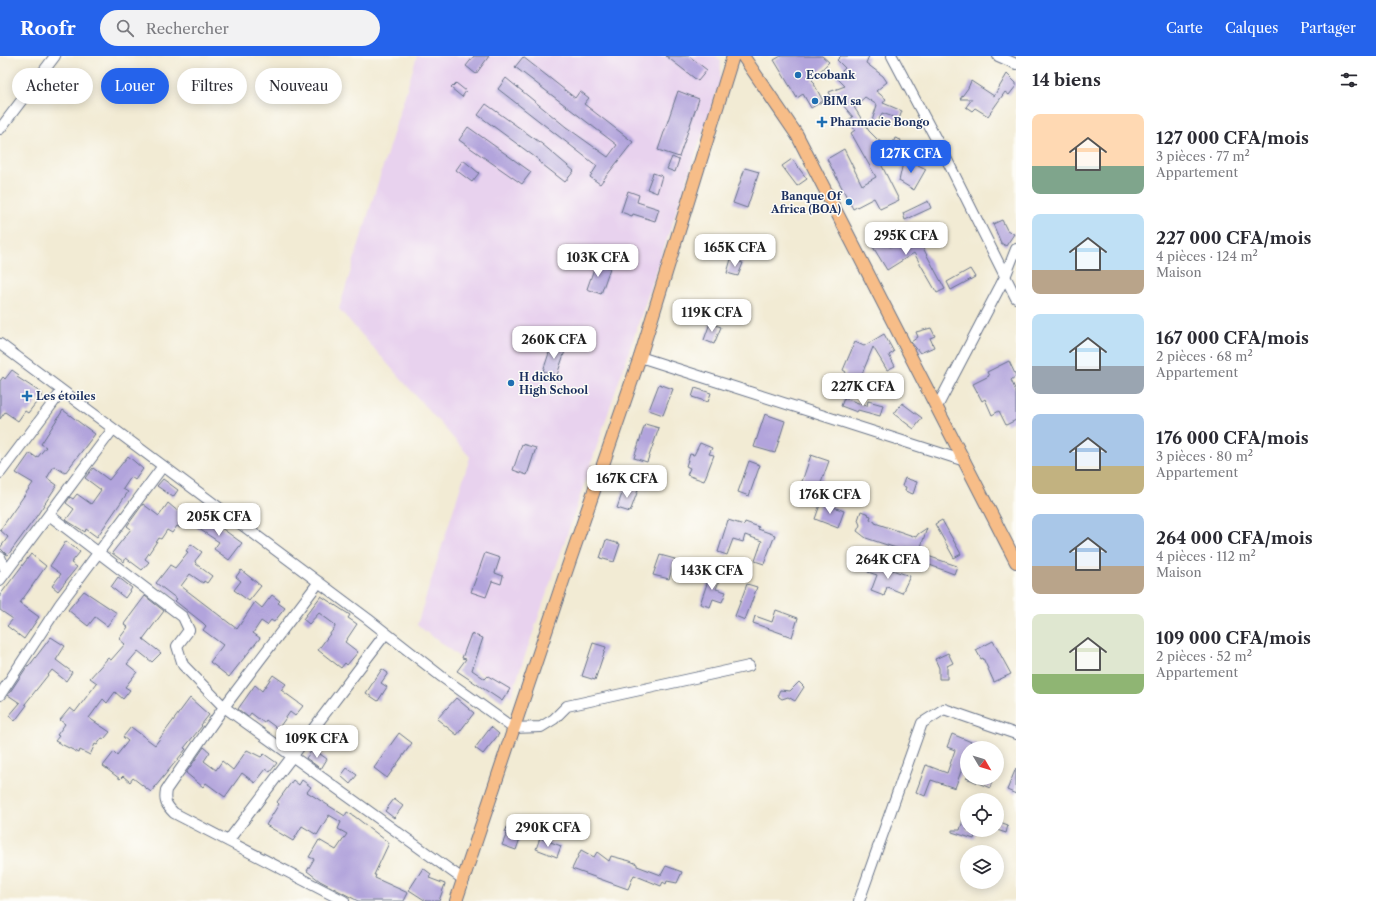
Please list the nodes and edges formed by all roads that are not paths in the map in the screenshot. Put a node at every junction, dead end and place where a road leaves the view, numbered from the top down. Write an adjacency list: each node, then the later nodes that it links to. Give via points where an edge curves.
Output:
1 (55, 56): 7 (street)
2 (733, 56): 12 (main road)
3 (743, 56): 14 (main road, via 797,135)
4 (892, 56): 9 (street)
5 (998, 56): 6 (street)
6 (1016, 64)
7 (0, 129)
8 (1016, 249): 9 (street)
9 (1005, 277): 10 (street); 14 (street)
10 (1016, 298)
11 (0, 344): 13 (street)
12 (640, 357): 16 (street); 30 (main road)
13 (62, 391): 15 (street); 18 (street)
14 (937, 407): 16 (main road)
15 (113, 429): 17 (street); 19 (street)
16 (965, 461): 22 (main road)
17 (163, 466): 20 (street); 25 (street)
18 (0, 473)
19 (49, 515): 20 (street); 23 (street)
20 (98, 553): 28 (street, via 52,616); 29 (street, via 183,617 189,630 176,646 183,665)
21 (0, 557): 23 (street)
22 (1016, 562)
23 (6, 571): 24 (street)
24 (0, 580)
25 (319, 582): 26 (street); 29 (street)
26 (386, 633): 30 (street); 32 (street)
27 (749, 666): 30 (street, via 567,706 541,727)
28 (0, 695)
29 (224, 707): 32 (street); 33 (street, via 166,790 164,800 174,813)
30 (513, 728): 34 (main road)
31 (1016, 734): 37 (street, via 944,709 922,723)
32 (292, 757): 33 (street); 34 (street)
33 (228, 841): 35 (street)
34 (464, 880): 36 (main road)
35 (344, 901)
36 (456, 901)
37 (859, 901)

